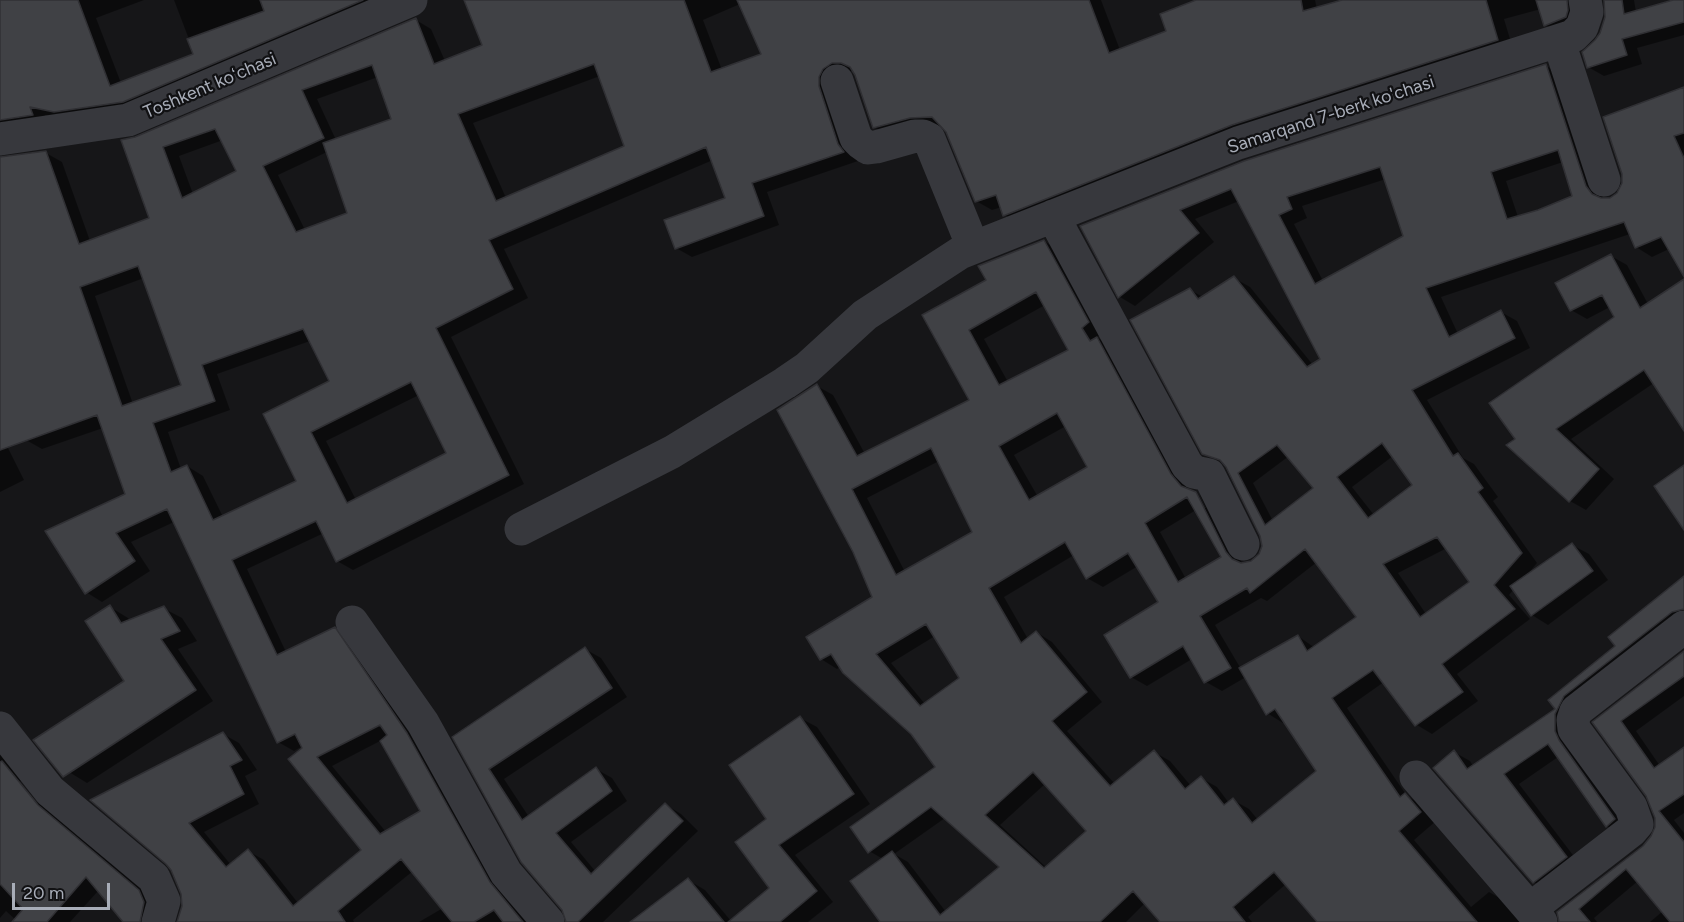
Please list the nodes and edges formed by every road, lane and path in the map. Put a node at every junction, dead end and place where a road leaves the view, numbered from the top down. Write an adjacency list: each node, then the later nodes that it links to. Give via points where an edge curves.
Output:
1 (411, 0): 5 (street, Toshkent koʻchasi, via 128,120)
2 (1585, 0): 3 (street, Samarqand 7-berk ko'chasi, via 1587,12 1582,27)
3 (1559, 42): 6 (street); 7 (street, Samarqand 7-berk ko'chasi, via 1238,143)
4 (837, 81): 8 (street, via 861,143 876,147 915,136 929,139)
5 (0, 139)
6 (1604, 180)
7 (1053, 216): 8 (street, Samarqand 7-berk ko'chasi); 10 (street, via 1187,465 1194,472 1209,475)
8 (967, 250): 9 (street, Samarqand 7-berk ko'chasi, via 864,315 785,383 672,452)
9 (521, 529)
10 (1243, 544)
11 (352, 622): 17 (street, via 423,723 506,873)
12 (1684, 627): 15 (street, via 1576,711 1574,729 1631,807 1637,824)
13 (0, 728): 16 (street, via 50,791 154,878 164,901)
14 (1416, 777): 15 (street)
15 (1536, 915)
16 (158, 922)
17 (548, 922)

